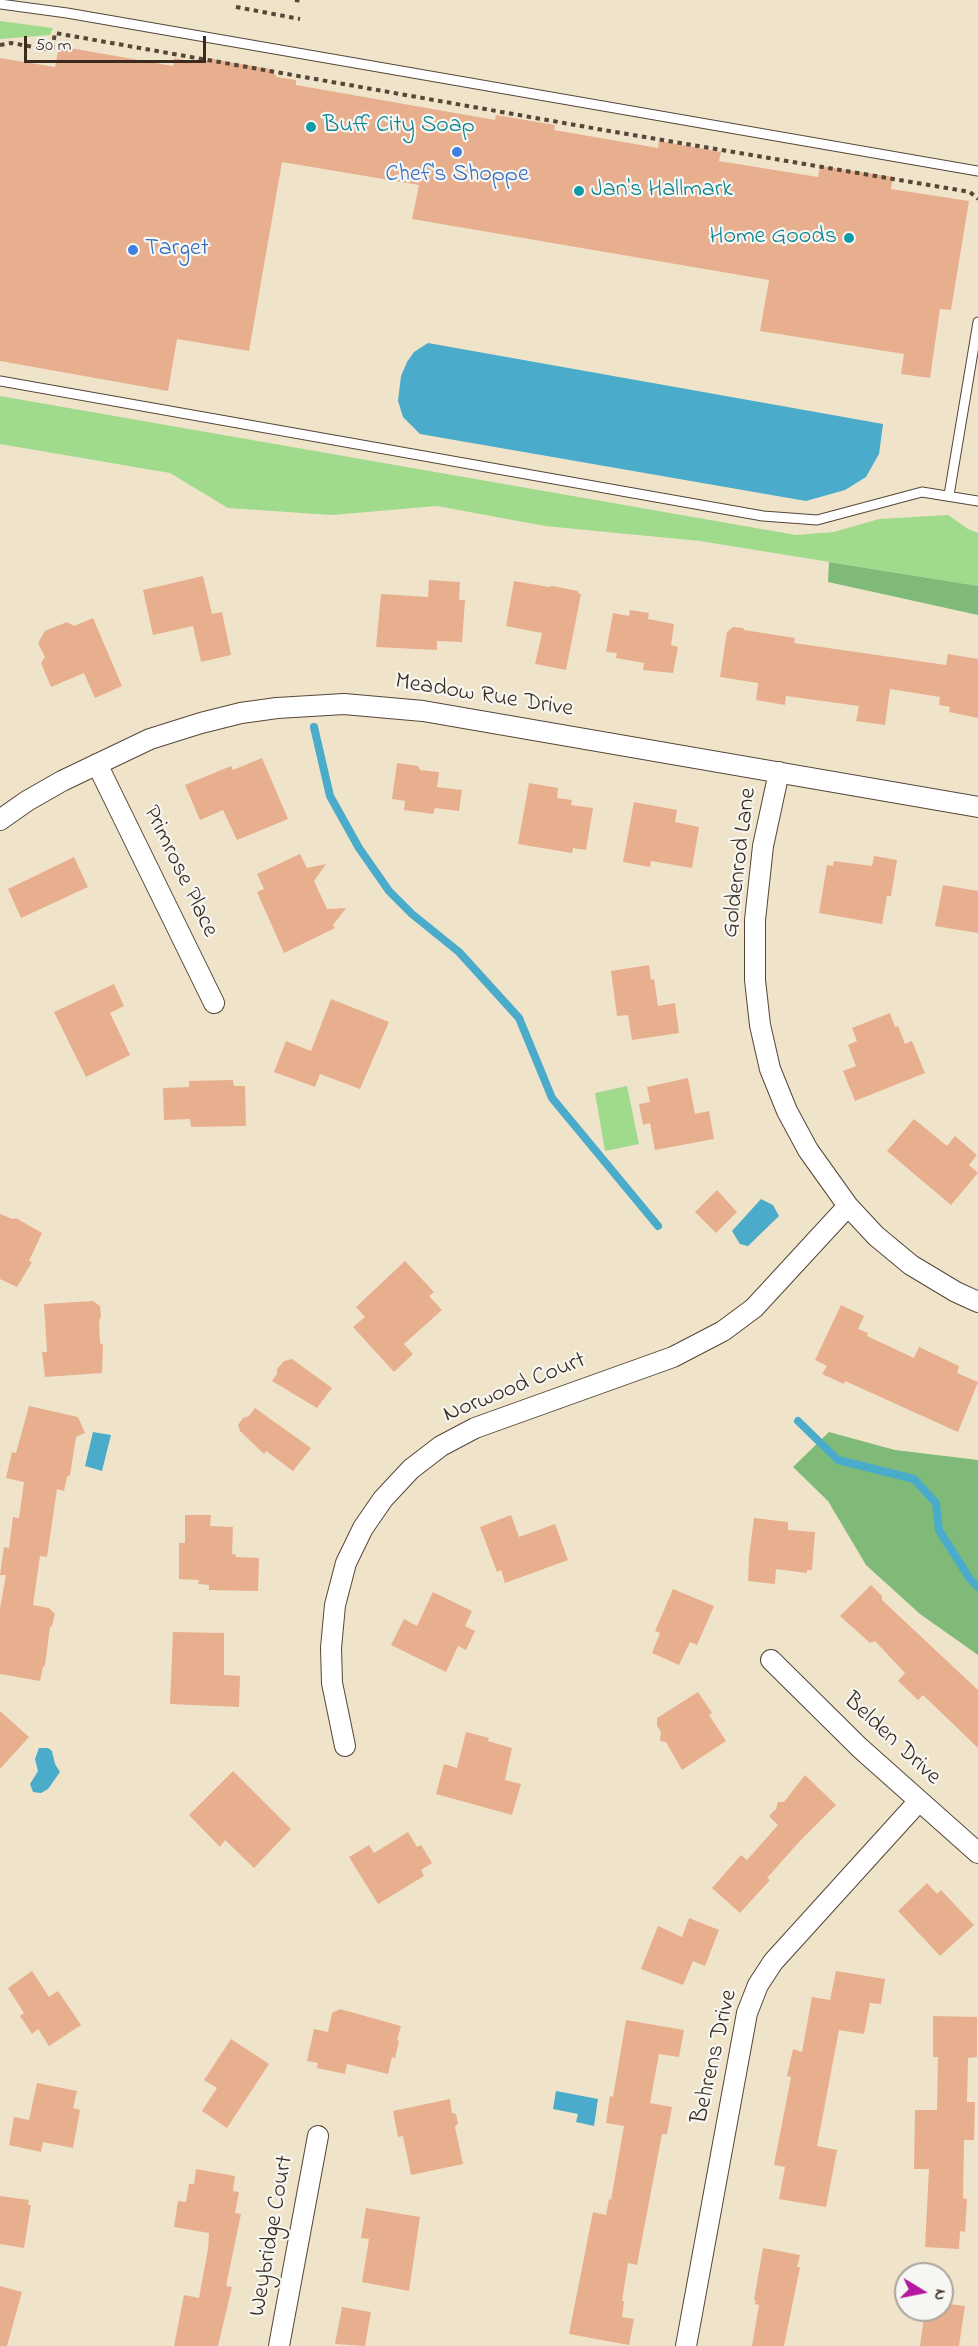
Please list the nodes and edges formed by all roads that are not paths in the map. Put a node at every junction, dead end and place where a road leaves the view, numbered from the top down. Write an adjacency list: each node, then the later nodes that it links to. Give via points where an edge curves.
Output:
1 (0, 4): 2 (lane)
2 (978, 171)
3 (978, 322): 5 (lane)
4 (0, 381): 5 (lane, via 763,516 817,520 922,492)
5 (949, 495): 6 (lane)
6 (978, 501)
7 (97, 764): 8 (street, Meadow Rue Drive, via 150,739 241,713 344,704 423,711); 10 (street, Meadow Rue Drive); 11 (street, Primrose Place)
8 (778, 772): 9 (street, Meadow Rue Drive); 12 (street, Goldenrod Lane, via 755,920 760,1025 770,1069 787,1111 808,1150)
9 (978, 807)
10 (0, 820)
11 (214, 1003)
12 (848, 1206): 13 (street, Goldenrod Lane, via 911,1265); 15 (street, Norwood Court, via 754,1308 723,1331 673,1357 475,1428 441,1446 411,1469 383,1499 346,1563 335,1605 332,1683)
13 (978, 1302)
14 (771, 1660): 16 (street, Belden Drive)
15 (345, 1746)
16 (919, 1801): 17 (street, Belden Drive); 20 (street, Behrens Drive, via 773,1962 758,1985 747,2013)
17 (978, 1853)
18 (318, 2136): 19 (street, Weybridge Court)
19 (279, 2346)
20 (686, 2346)

